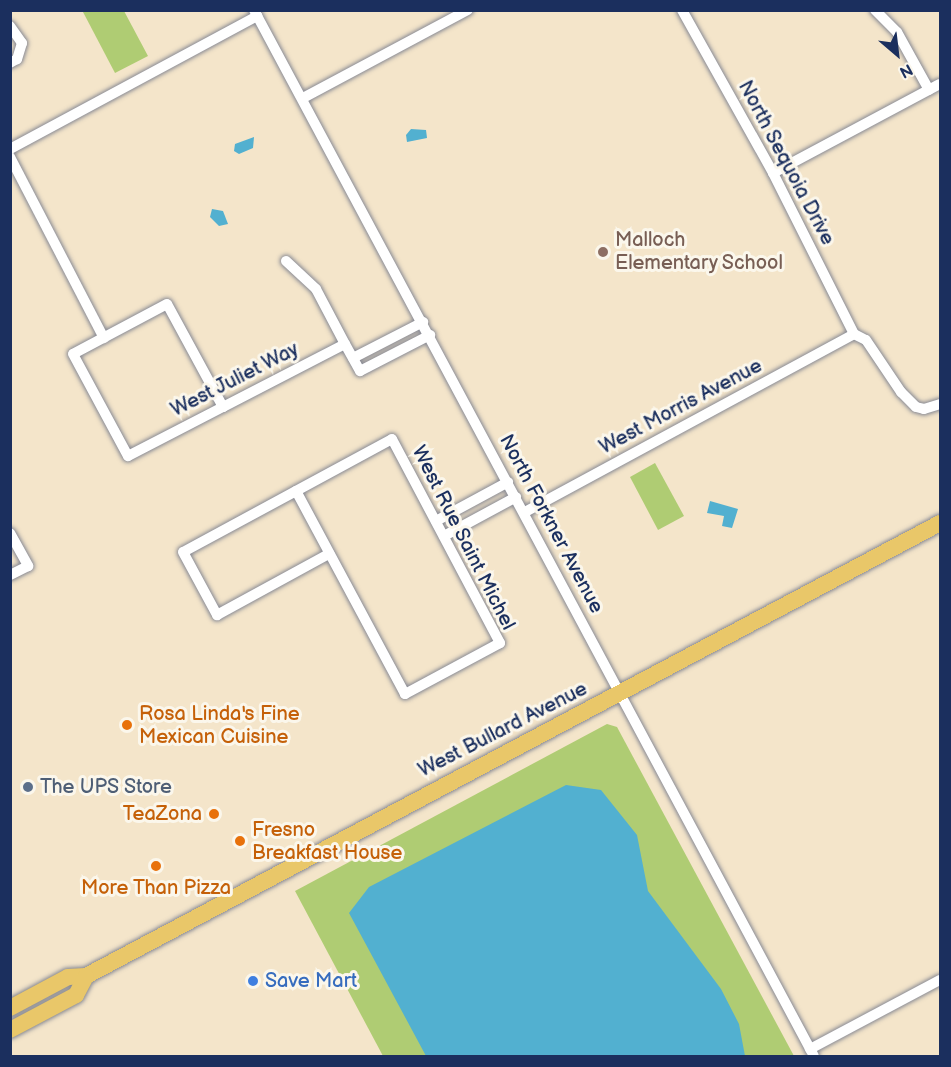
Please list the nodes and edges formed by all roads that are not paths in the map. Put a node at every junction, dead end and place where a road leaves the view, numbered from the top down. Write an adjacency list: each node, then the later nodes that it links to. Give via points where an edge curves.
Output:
1 (468, 10): 9 (street)
2 (682, 10): 12 (street, North Sequoia Drive)
3 (875, 10): 8 (street, via 897,32)
4 (256, 13): 9 (street, North Forkner Avenue); 10 (street)
5 (10, 26): 6 (street, via 22,44 17,59)
6 (10, 63)
7 (940, 84): 8 (street)
8 (929, 90): 12 (street)
9 (303, 98): 14 (street, North Forkner Avenue)
10 (10, 149)
11 (10, 157): 17 (street)
12 (773, 173): 15 (street, North Sequoia Drive)
13 (286, 261): 18 (street, via 316,289)
14 (423, 322): 16 (street, North Forkner Avenue); 19 (street)
15 (854, 334): 20 (street, via 866,340 901,392 916,407); 25 (street, West Morris Avenue)
16 (430, 335): 19 (street, via 360,371); 22 (street, North Forkner Avenue)
17 (104, 338): 21 (street, via 167,304); 21 (street, West Juliet Way, via 73,354 128,456)
18 (345, 344): 19 (street); 21 (street, West Juliet Way)
19 (353, 358)
20 (940, 404)
21 (223, 407)
22 (508, 482): 24 (street, North Forkner Avenue); 26 (street)
23 (296, 491): 26 (street, West Rue Saint Michel, via 392,439); 30 (street, West Rue Saint Michel); 30 (street, West Rue Saint Michel, via 183,552 217,615)
24 (516, 497): 25 (street, North Forkner Avenue); 29 (street)
25 (525, 512): 32 (street, North Forkner Avenue)
26 (436, 521): 29 (street, West Rue Saint Michel)
27 (939, 528): 32 (main road, West Bullard Avenue)
28 (10, 533): 31 (street, via 28,566)
29 (444, 536): 30 (street, West Rue Saint Michel, via 500,643 405,694)
30 (329, 554)
31 (10, 575)
32 (621, 693): 33 (main road, West Bullard Avenue); 37 (street, North Forkner Avenue)
33 (86, 976): 35 (main road, West Bullard Avenue, via 68,977); 36 (main road, West Bullard Avenue, via 76,995)
34 (940, 980): 37 (street)
35 (10, 1008)
36 (10, 1030)
37 (812, 1053)

